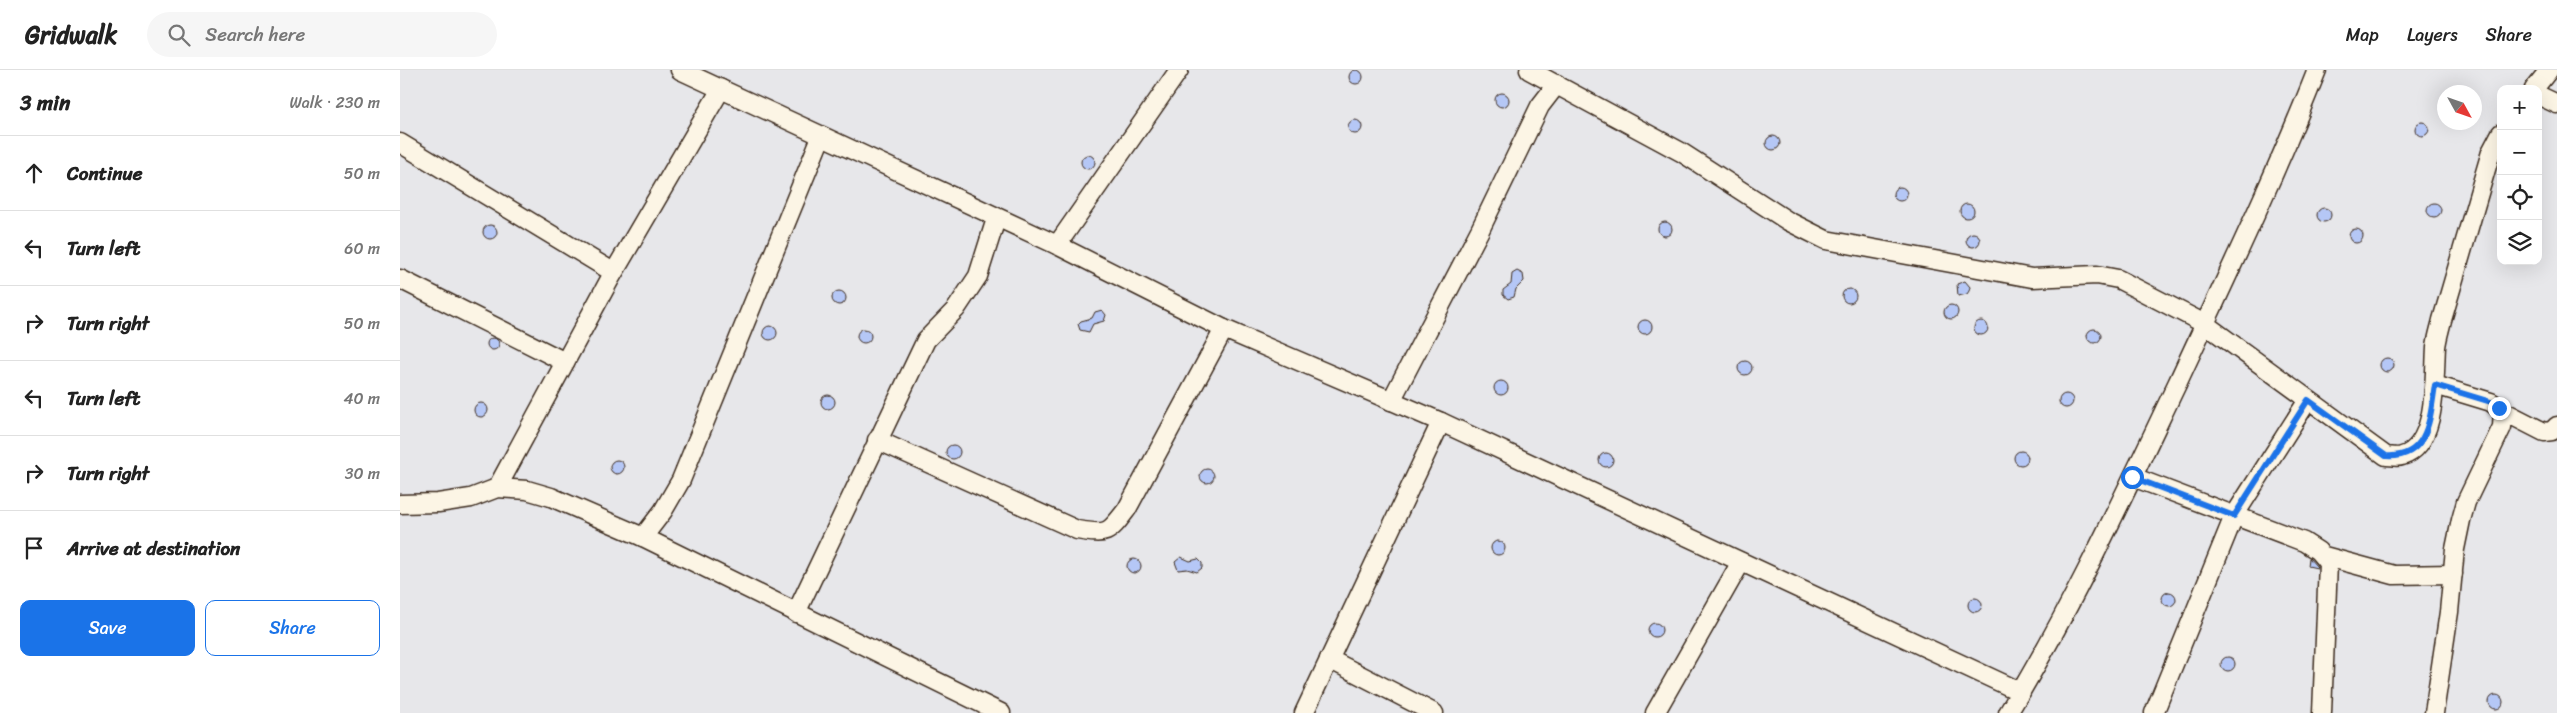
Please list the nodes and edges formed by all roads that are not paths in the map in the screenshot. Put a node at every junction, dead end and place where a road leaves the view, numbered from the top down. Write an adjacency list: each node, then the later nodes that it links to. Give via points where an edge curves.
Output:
1 (680, 70): 8 (street)
2 (1179, 70): 15 (street)
3 (1529, 70): 6 (street)
4 (2316, 70): 18 (street, via 2287,146)
5 (2549, 70): 7 (street)
6 (1557, 84): 18 (street, via 1681,152 1788,221 1826,240 2032,278 2097,275 2111,278); 22 (street, via 1540,106 1480,230)
7 (2537, 85)
8 (721, 90): 11 (street); 16 (street)
9 (2542, 98): 10 (street)
10 (2557, 104)
11 (821, 137): 14 (street); 32 (street, via 681,480)
12 (2497, 141): 21 (street, via 2442,320)
13 (400, 143): 16 (street)
14 (996, 219): 15 (street); 27 (street, via 978,276 956,308 926,340)
15 (1057, 245): 19 (street)
16 (613, 272): 20 (street)
17 (400, 279): 20 (street)
18 (2204, 324): 23 (street); 28 (street)
19 (1224, 329): 22 (street); 27 (street, via 1127,508 1114,527 1102,534 1077,530)
20 (565, 362): 29 (street)
21 (2435, 385): 23 (street, via 2425,436 2414,450 2401,457 2386,456); 24 (street, via 2491,402)
22 (1391, 400): 25 (street)
23 (2308, 400): 31 (street)
24 (2503, 411): 26 (street, via 2544,432 2552,432); 35 (street, via 2502,427 2466,502)
25 (1441, 422): 34 (street); 37 (street)
26 (2557, 426)
27 (878, 440): 36 (street)
28 (2132, 477): 31 (street); 38 (street, via 2067,609)
29 (497, 488): 30 (street, via 471,498); 32 (street, via 527,490 551,497)
30 (400, 504)
31 (2234, 516): 33 (street, via 2304,542); 44 (street)
32 (643, 537): 36 (street)
33 (2324, 556): 35 (street, via 2394,575); 45 (street, via 2328,563)
34 (1741, 562): 38 (street); 42 (street)
35 (2453, 574): 46 (street)
36 (796, 613): 39 (street)
37 (1330, 660): 40 (street); 41 (street)
38 (2021, 692): 43 (street)
39 (1001, 713)
40 (1304, 713)
41 (1434, 713)
42 (1655, 713)
43 (2008, 713)
44 (2154, 713)
45 (2322, 713)
46 (2434, 713)

